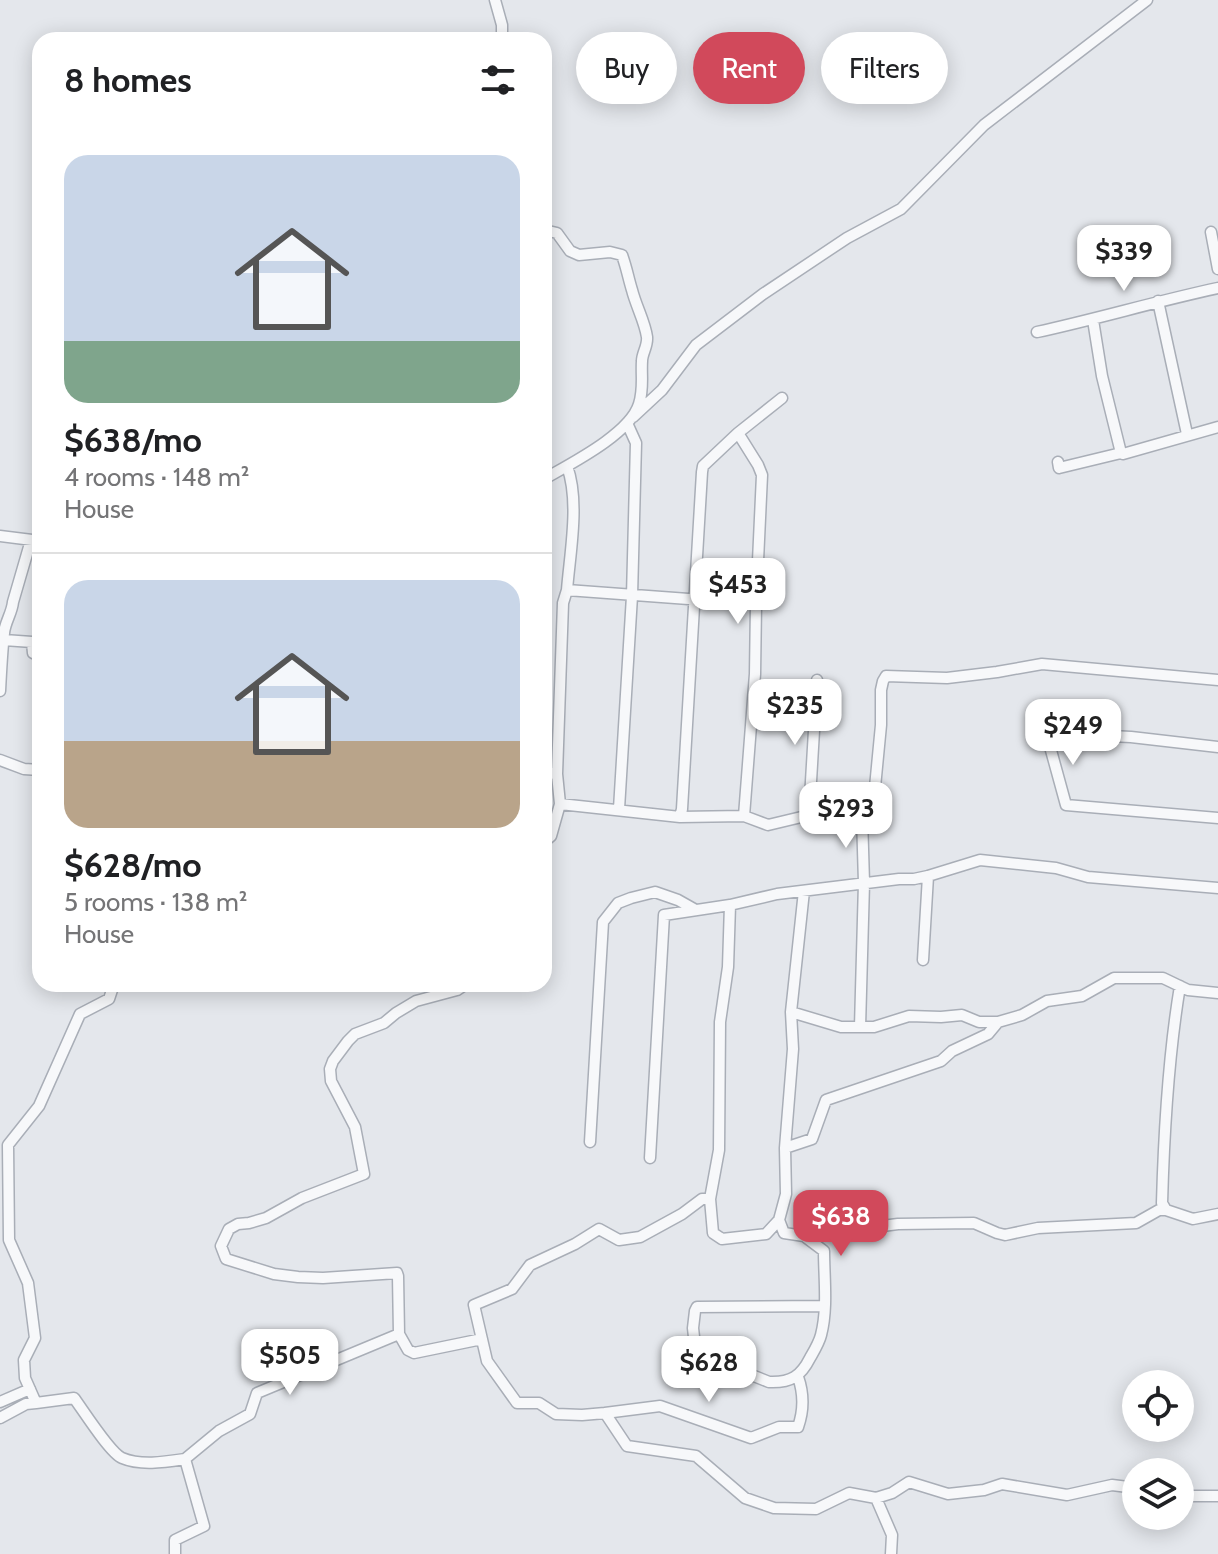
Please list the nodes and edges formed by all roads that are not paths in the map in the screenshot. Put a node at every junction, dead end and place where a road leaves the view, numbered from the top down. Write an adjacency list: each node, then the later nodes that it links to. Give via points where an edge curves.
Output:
1 (495, 0): 3 (street)
2 (1147, 0): 12 (street, via 984,125 901,209 847,238 696,345 662,390)
3 (502, 32)
4 (552, 232): 12 (street, via 579,255 622,255 630,274 647,337 642,391)
5 (1211, 232): 6 (street)
6 (1218, 269)
7 (1218, 288): 8 (street)
8 (1158, 301): 9 (street); 15 (street)
9 (1093, 320): 10 (street); 16 (street)
10 (1037, 332)
11 (782, 398): 14 (street)
12 (630, 420): 18 (street); 24 (street, via 636,443)
13 (1218, 427): 15 (street)
14 (738, 433): 25 (street, via 703,466); 26 (street, via 762,475)
15 (1187, 434): 16 (street)
16 (1121, 453): 17 (street, via 1059,468)
17 (1058, 462)
18 (567, 466): 19 (street); 23 (street, via 573,503)
19 (552, 474)
20 (0, 536): 21 (street)
21 (32, 540)
22 (32, 548): 27 (street)
23 (567, 590): 24 (street); 36 (street)
24 (632, 596): 25 (street); 38 (street)
25 (695, 600): 26 (street); 42 (street)
26 (756, 604): 40 (street)
27 (4, 640): 28 (street); 31 (street)
28 (32, 642)
29 (817, 680): 39 (street)
30 (1218, 680): 41 (street, via 1042,664 947,678 886,676 873,808)
31 (0, 691)
32 (1218, 747): 43 (street, via 1050,733 1049,743 1066,805)
33 (0, 760): 34 (street)
34 (32, 770)
35 (552, 774): 36 (street)
36 (557, 774): 37 (street)
37 (560, 804): 38 (street); 44 (street)
38 (619, 809): 42 (street)
39 (809, 815): 40 (street, via 768,825); 41 (street)
40 (744, 816): 42 (street)
41 (862, 816): 46 (street)
42 (680, 817)
43 (1218, 818)
44 (552, 832)
45 (928, 876): 46 (street); 47 (street, via 980,860 1088,877); 51 (street)
46 (864, 883): 48 (street); 58 (street)
47 (1218, 888)
48 (804, 891): 49 (street); 56 (street)
49 (730, 905): 50 (street); 63 (street, via 720,1022 719,1150)
50 (694, 909): 59 (street, via 655,892 618,903 603,922); 61 (street, via 664,915)
51 (923, 960)
52 (1180, 986): 55 (street); 57 (street, via 1163,978 1114,978 1082,996 1047,1001); 64 (street, via 1168,1075 1162,1203)
53 (111, 992): 62 (street, via 109,999 80,1014 39,1106 8,1145)
54 (450, 992): 69 (street, via 416,1001 384,1023 355,1034 333,1061 331,1081 355,1127 364,1174 266,1218 238,1224 229,1229 221,1246 226,1259 274,1274 323,1278 397,1273)
55 (1218, 993)
56 (791, 1012): 58 (street, via 841,1027); 60 (street)
57 (998, 1022): 58 (street, via 962,1015 909,1016); 60 (street, via 988,1034 941,1061 826,1100 812,1139)
58 (860, 1027)
59 (590, 1142)
60 (785, 1148): 66 (street, via 786,1194)
61 (650, 1158)
62 (4, 1160): 72 (street, via 9,1240 28,1283 35,1338 24,1360)
63 (710, 1199): 66 (street, via 713,1233 722,1239 766,1234); 70 (street, via 640,1237 619,1240 599,1229 530,1265 512,1289 474,1305)
64 (1166, 1210): 65 (street, via 1193,1219); 67 (street, via 1136,1223 1005,1235 974,1223 898,1224)
65 (1218, 1214)
66 (779, 1220): 67 (street, via 784,1233)
67 (804, 1236): 68 (street, via 824,1251)
68 (824, 1306): 71 (street, via 820,1337); 71 (street, via 695,1311 695,1346 703,1356 769,1382)
69 (399, 1334): 70 (street, via 414,1353); 77 (street, via 257,1393 250,1414)
70 (482, 1339): 75 (street, via 487,1361 517,1403 539,1403 556,1414)
71 (798, 1377): 75 (street, via 803,1411 798,1427 779,1427 751,1438 660,1406)
72 (30, 1389): 73 (street); 74 (street)
73 (0, 1402)
74 (36, 1403): 76 (street); 77 (street, via 74,1398 124,1459)
75 (605, 1413): 81 (street, via 627,1446 696,1456 745,1498 774,1508 816,1509 849,1493)
76 (0, 1418)
77 (185, 1459): 82 (street, via 204,1526 175,1540)
78 (1122, 1486): 81 (street, via 1067,1495 1002,1484 948,1494 909,1482)
79 (1194, 1496): 80 (street)
80 (1218, 1496)
81 (876, 1498): 83 (street, via 892,1535)
82 (175, 1554)
83 (891, 1554)

